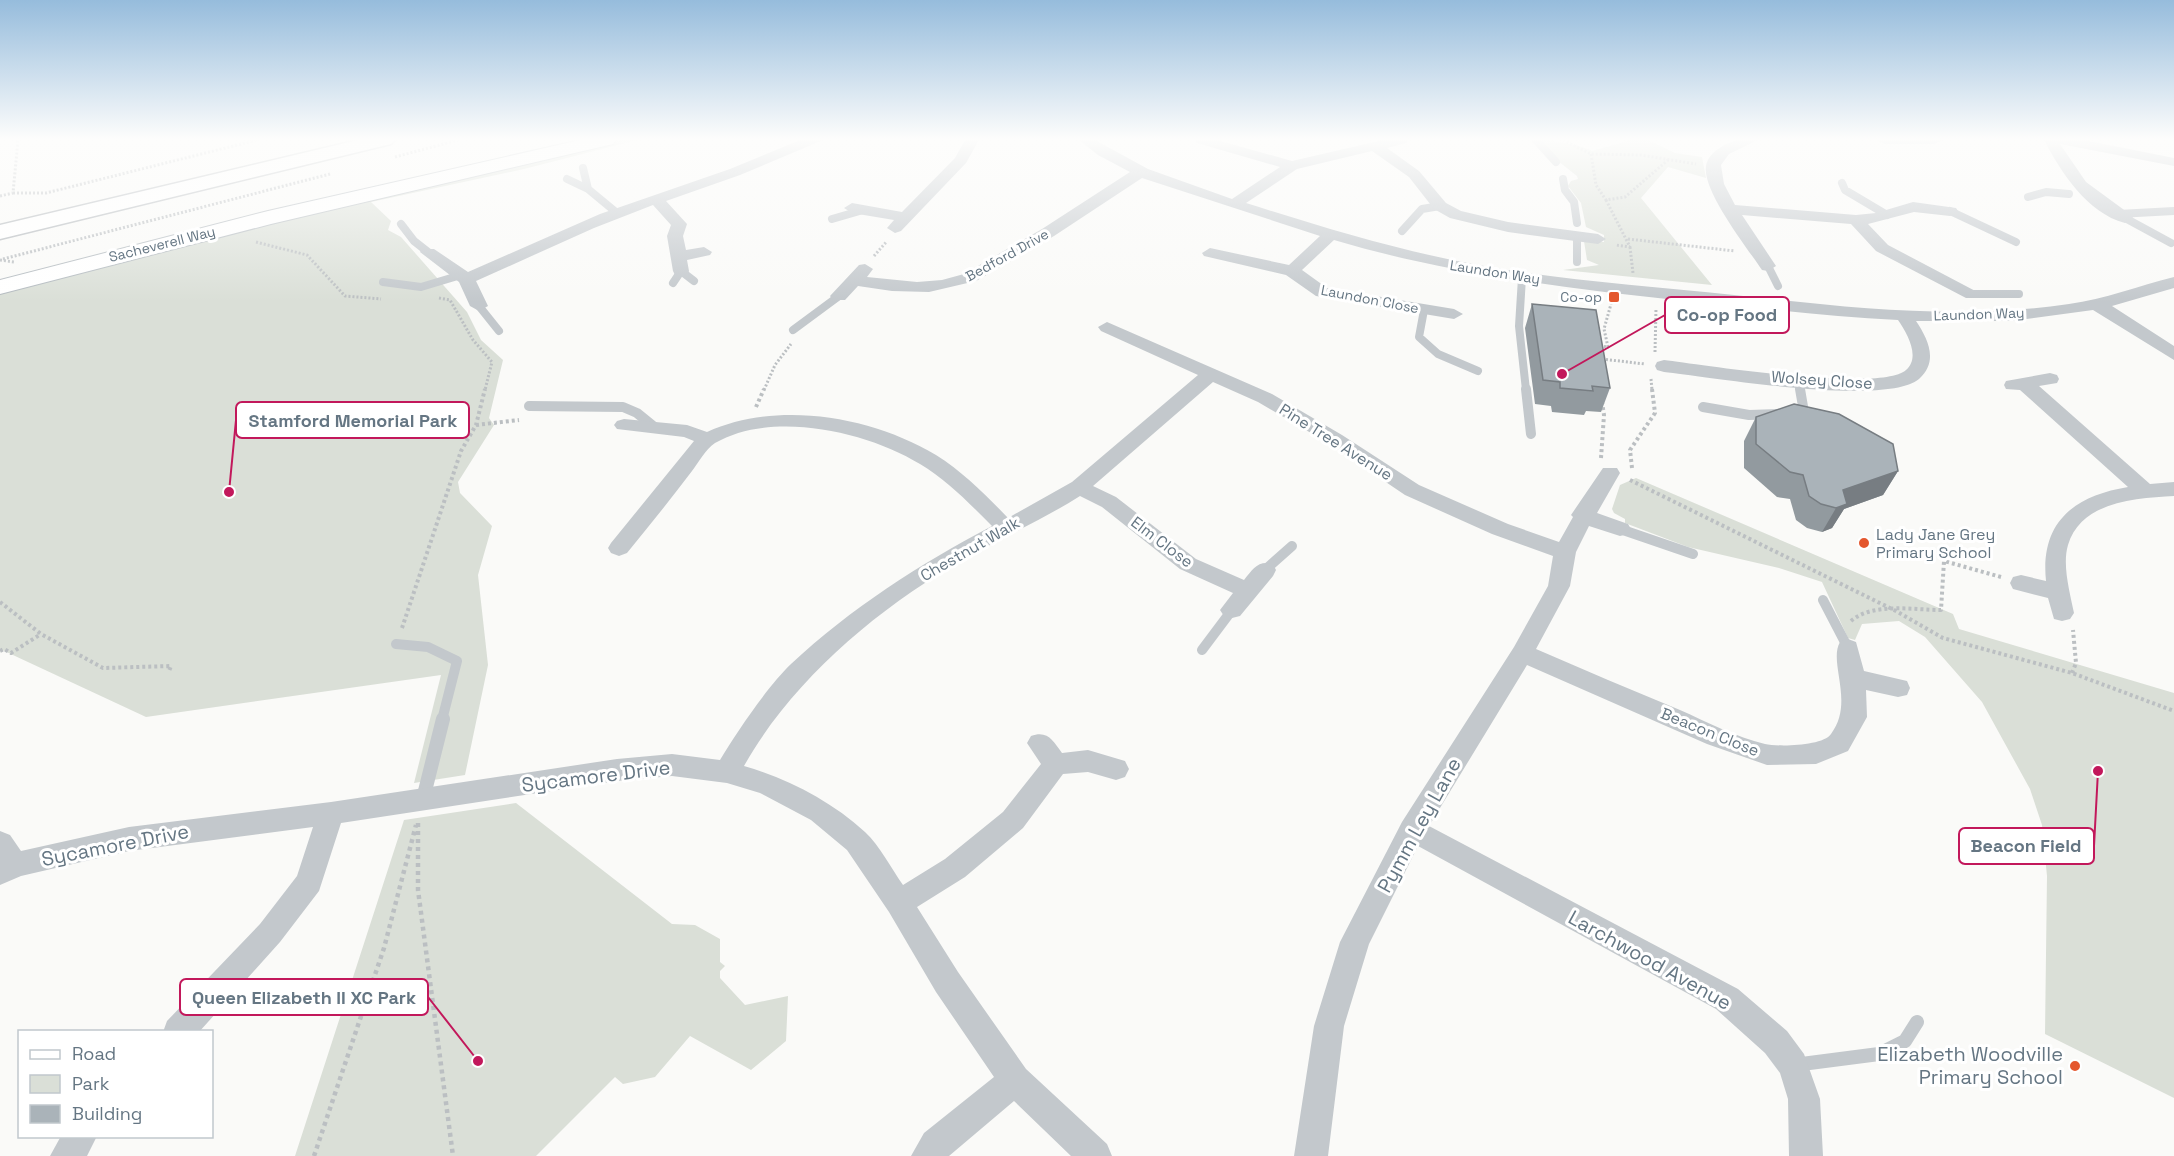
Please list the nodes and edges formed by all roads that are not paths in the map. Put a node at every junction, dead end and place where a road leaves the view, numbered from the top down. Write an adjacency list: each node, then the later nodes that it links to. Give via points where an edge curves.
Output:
1 (114, 194): 32 (highway)
2 (177, 194): 36 (highway)
3 (372, 194): 57 (street, Sacheverell Way)
4 (594, 194): 27 (lane)
5 (676, 194): 19 (street)
6 (928, 194): 23 (street, via 899,223)
7 (1107, 194): 52 (street, Bedford Drive, via 1038,240 956,282 921,288)
8 (1206, 194): 20 (street, Laundon Way)
9 (1249, 194): 20 (street)
10 (1430, 194): 21 (street)
11 (1568, 194): 34 (lane, via 1574,202)
12 (1723, 194): 24 (street)
13 (1852, 194): 28 (lane)
14 (1904, 194): 22 (street)
15 (2037, 194): 18 (lane)
16 (2069, 194): 17 (street)
17 (2088, 195): 29 (street)
18 (2028, 196)
19 (658, 201): 27 (street); 43 (street, via 679,224 675,236 681,273)
20 (1234, 204): 37 (street, Laundon Way)
21 (1440, 206): 34 (street, via 1478,222); 35 (lane, via 1422,209)
22 (1913, 207): 26 (street); 28 (street)
23 (858, 209): 30 (lane)
24 (1730, 209): 31 (street); 45 (street)
25 (2174, 211): 29 (lane)
26 (1950, 212): 39 (lane)
27 (617, 213): 49 (street, via 504,266)
28 (1887, 215): 31 (street)
29 (2122, 216): 40 (lane)
30 (832, 219)
31 (1856, 220): 54 (street, via 1882,248)
32 (0, 221)
33 (401, 224): 42 (lane)
34 (1577, 230): 38 (street); 46 (lane)
35 (1402, 231)
36 (0, 232)
37 (1331, 235): 48 (street); 51 (street, Laundon Way, via 1381,250)
38 (1598, 239)
39 (2016, 242)
40 (2171, 243)
41 (1777, 248): 45 (street)
42 (428, 252): 49 (street)
43 (704, 252)
44 (1210, 253): 48 (street, Laundon Close)
45 (1761, 256): 56 (lane)
46 (1577, 262)
47 (868, 266): 52 (street)
48 (1292, 271): 63 (street, Laundon Close, via 1322,292)
49 (464, 277): 53 (lane, via 421,286); 62 (street)
50 (1967, 277): 54 (street)
51 (1522, 278): 65 (street, Laundon Way, via 1833,312); 81 (lane, via 1519,326)
52 (855, 280): 60 (street)
53 (383, 282)
54 (1950, 282): 58 (street)
55 (2174, 282): 61 (street, Laundon Way)
56 (1778, 286)
57 (0, 287)
58 (1972, 294): 59 (lane)
59 (2019, 294)
60 (839, 296): 68 (lane)
61 (2096, 304): 65 (street, Laundon Way, via 1984,316); 69 (street)
62 (479, 306): 67 (lane)
63 (1424, 310): 64 (street, Laundon Close); 71 (lane, via 1419,337 1438,354)
64 (1454, 314)
65 (1903, 315): 74 (street, Wolsey Close, via 1918,335 1922,349 1911,376 1894,383 1870,385)
66 (1107, 327): 72 (street, Pine Tree Avenue)
67 (499, 331)
68 (795, 333)
69 (2174, 354)
70 (1656, 365): 74 (street, Wolsey Close)
71 (1478, 371)
72 (1210, 374): 84 (street, Chestnut Walk); 92 (street, Pine Tree Avenue, via 1265,398 1412,489 1500,529)
73 (2050, 379): 86 (street, via 2018,384)
74 (1798, 380): 77 (lane)
75 (529, 406): 78 (lane, via 623,407)
76 (1703, 406): 77 (lane, via 1749,415)
77 (1795, 416): 79 (lane)
78 (658, 418): 80 (street); 82 (street)
79 (1818, 420)
80 (624, 425)
81 (1531, 434)
82 (707, 440): 88 (street, via 757,423 804,421 889,441 926,458 960,483); 91 (street)
83 (1621, 477): 87 (street, Pymm Ley Lane)
84 (1079, 487): 88 (street, Chestnut Walk); 96 (street, Elm Close, via 1109,501 1188,564)
85 (2174, 489): 86 (street)
86 (2144, 490): 95 (street, via 2102,500 2063,530 2057,547 2060,603)
87 (1582, 515): 89 (street); 92 (street, Pymm Ley Lane)
88 (1006, 528): 106 (street, Chestnut Walk, via 943,561 868,613 798,672)
89 (1620, 529): 93 (lane)
90 (1292, 546): 94 (lane)
91 (619, 548)
92 (1565, 552): 102 (street, Pymm Ley Lane, via 1559,586)
93 (1693, 554)
94 (1265, 570): 96 (street)
95 (2021, 583)
96 (1248, 591): 98 (street)
97 (1823, 600): 100 (lane)
98 (1232, 610): 101 (lane)
99 (396, 644): 107 (lane, via 420,643 457,662)
100 (1848, 648): 103 (street, Beacon Close)
101 (1202, 650)
102 (1522, 653): 103 (street, Beacon Close, via 1767,755 1816,754 1839,744 1854,717); 109 (street, Pymm Ley Lane)
103 (1853, 678): 104 (street)
104 (1898, 688)
105 (1116, 769): 111 (street, via 1048,754 1013,820 955,868)
106 (726, 772): 107 (street, Sycamore Drive, via 672,765); 111 (street, Sycamore Drive, via 768,784 820,812 857,842)
107 (423, 799): 108 (street, Sycamore Drive)
108 (331, 813): 110 (street, Sycamore Drive, via 129,839); 113 (street, via 309,882 270,933)
109 (1412, 830): 114 (street, Larchwood Avenue, via 1727,999 1776,1042); 120 (street, Pymm Ley Lane, via 1355,942 1329,1026)
110 (5, 860)
111 (899, 903): 115 (street, Sycamore Drive, via 947,982)
112 (1917, 1022): 114 (lane, via 1905,1041 1879,1054)
113 (180, 1030)
114 (1793, 1065): 121 (street, Larchwood Avenue, via 1803,1099)
115 (1015, 1080): 118 (street, via 936,1145); 119 (street, Sycamore Drive)
116 (80, 1138): 117 (street)
117 (67, 1156)
118 (928, 1156)
119 (1095, 1156)
120 (1311, 1156)
121 (1806, 1156)

